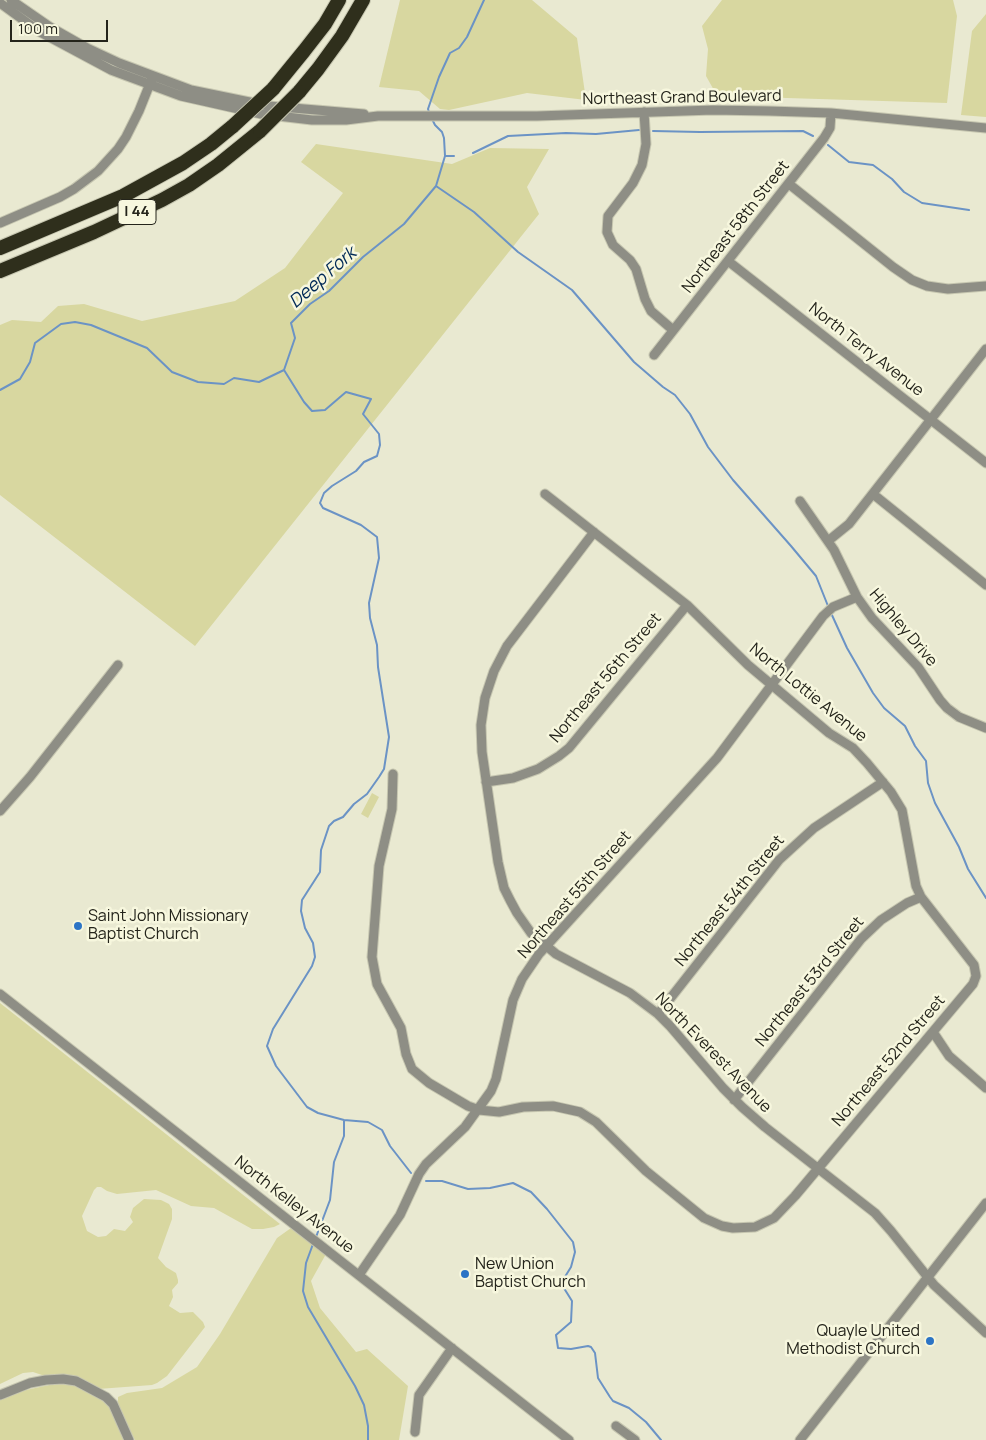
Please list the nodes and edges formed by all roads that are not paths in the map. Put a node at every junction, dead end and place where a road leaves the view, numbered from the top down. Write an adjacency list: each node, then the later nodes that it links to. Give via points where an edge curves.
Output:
1 (11, 0): 5 (street, Northeast Grand Boulevard, via 50,27)
2 (339, 0): 11 (highway, I 44, bridge, via 325,24 272,89 211,144 123,196)
3 (363, 0): 13 (highway, I 44, bridge, via 336,43 298,92 218,165 162,200)
4 (0, 3): 5 (street, Northeast Grand Boulevard, via 40,32 111,70)
5 (151, 81): 6 (street, Northeast Grand Boulevard, via 181,96 261,114 312,120); 10 (street, via 134,124 98,171 60,197)
6 (644, 112): 7 (street, Northeast Grand Boulevard); 15 (street, via 646,144 642,165 608,216 607,232 613,245 636,269 644,299 651,311)
7 (831, 113): 8 (street, Northeast Grand Boulevard); 9 (street, Northeast 58th Street, via 828,133)
8 (986, 128)
9 (789, 184): 12 (street, Northeast 58th Street); 14 (street, via 912,280 948,289)
10 (0, 223)
11 (0, 248)
12 (728, 261): 15 (street, Northeast 58th Street); 18 (street, North Terry Avenue)
13 (0, 271)
14 (986, 286)
15 (672, 330): 17 (street, Northeast 58th Street)
16 (986, 349): 18 (street)
17 (654, 354)
18 (931, 420): 19 (street, North Terry Avenue); 21 (street)
19 (986, 463)
20 (545, 494): 23 (street, North Lottie Avenue)
21 (873, 494): 24 (street, via 849,524); 25 (street)
22 (800, 501): 24 (street, Highley Drive)
23 (594, 532): 27 (street, North Lottie Avenue); 32 (street, North Everest Avenue, via 507,646 494,671 481,725)
24 (828, 541): 26 (street, Highley Drive)
25 (986, 585)
26 (857, 597): 29 (street, Northeast 55th Street, via 828,610); 30 (street, Highley Drive, via 878,625 918,667 947,708 959,717)
27 (687, 605): 29 (street, North Lottie Avenue); 32 (street, Northeast 56th Street, via 569,748 538,769)
28 (118, 665): 34 (street)
29 (772, 685): 33 (street, North Lottie Avenue, via 859,754); 36 (street, Northeast 55th Street, via 731,742)
30 (986, 728)
31 (394, 774): 43 (street, via 392,809 379,867 372,948 374,975 401,1028 412,1069 422,1079)
32 (486, 782): 36 (street, North Everest Avenue, via 504,888 516,913)
33 (883, 782): 35 (street, North Lottie Avenue, via 902,810); 39 (street, Northeast 54th Street, via 814,828 784,855)
34 (0, 811)
35 (920, 897): 37 (street, North Lottie Avenue); 42 (street, Northeast 53rd Street, via 881,920 852,949)
36 (545, 946): 39 (street, North Everest Avenue, via 562,959 630,993); 43 (street, Northeast 55th Street, via 517,990 496,1079)
37 (976, 970): 40 (street, Northeast 52nd Street, via 973,984)
38 (0, 994): 46 (street, North Kelley Avenue)
39 (658, 1014): 42 (street, North Everest Avenue)
40 (933, 1032): 41 (street, via 949,1056); 44 (street, Northeast 52nd Street)
41 (986, 1088)
42 (734, 1100): 44 (street, North Everest Avenue)
43 (479, 1110): 44 (street, Northeast 52nd Street, via 499,1112 553,1106 580,1112 596,1122 646,1171 704,1218 733,1228 755,1227 774,1218); 46 (street, Northeast 55th Street, via 426,1164 400,1215)
44 (818, 1168): 47 (street, North Everest Avenue, via 879,1218)
45 (986, 1203): 47 (street)
46 (359, 1275): 49 (street, North Kelley Avenue)
47 (927, 1278): 48 (street, North Everest Avenue); 56 (street)
48 (986, 1333)
49 (452, 1348): 52 (street, via 419,1395); 54 (street, North Kelley Avenue)
50 (0, 1395): 53 (street, via 46,1380 76,1381 113,1404)
51 (616, 1426): 55 (street)
52 (415, 1432)
53 (129, 1440)
54 (569, 1440)
55 (635, 1440)
56 (800, 1440)

